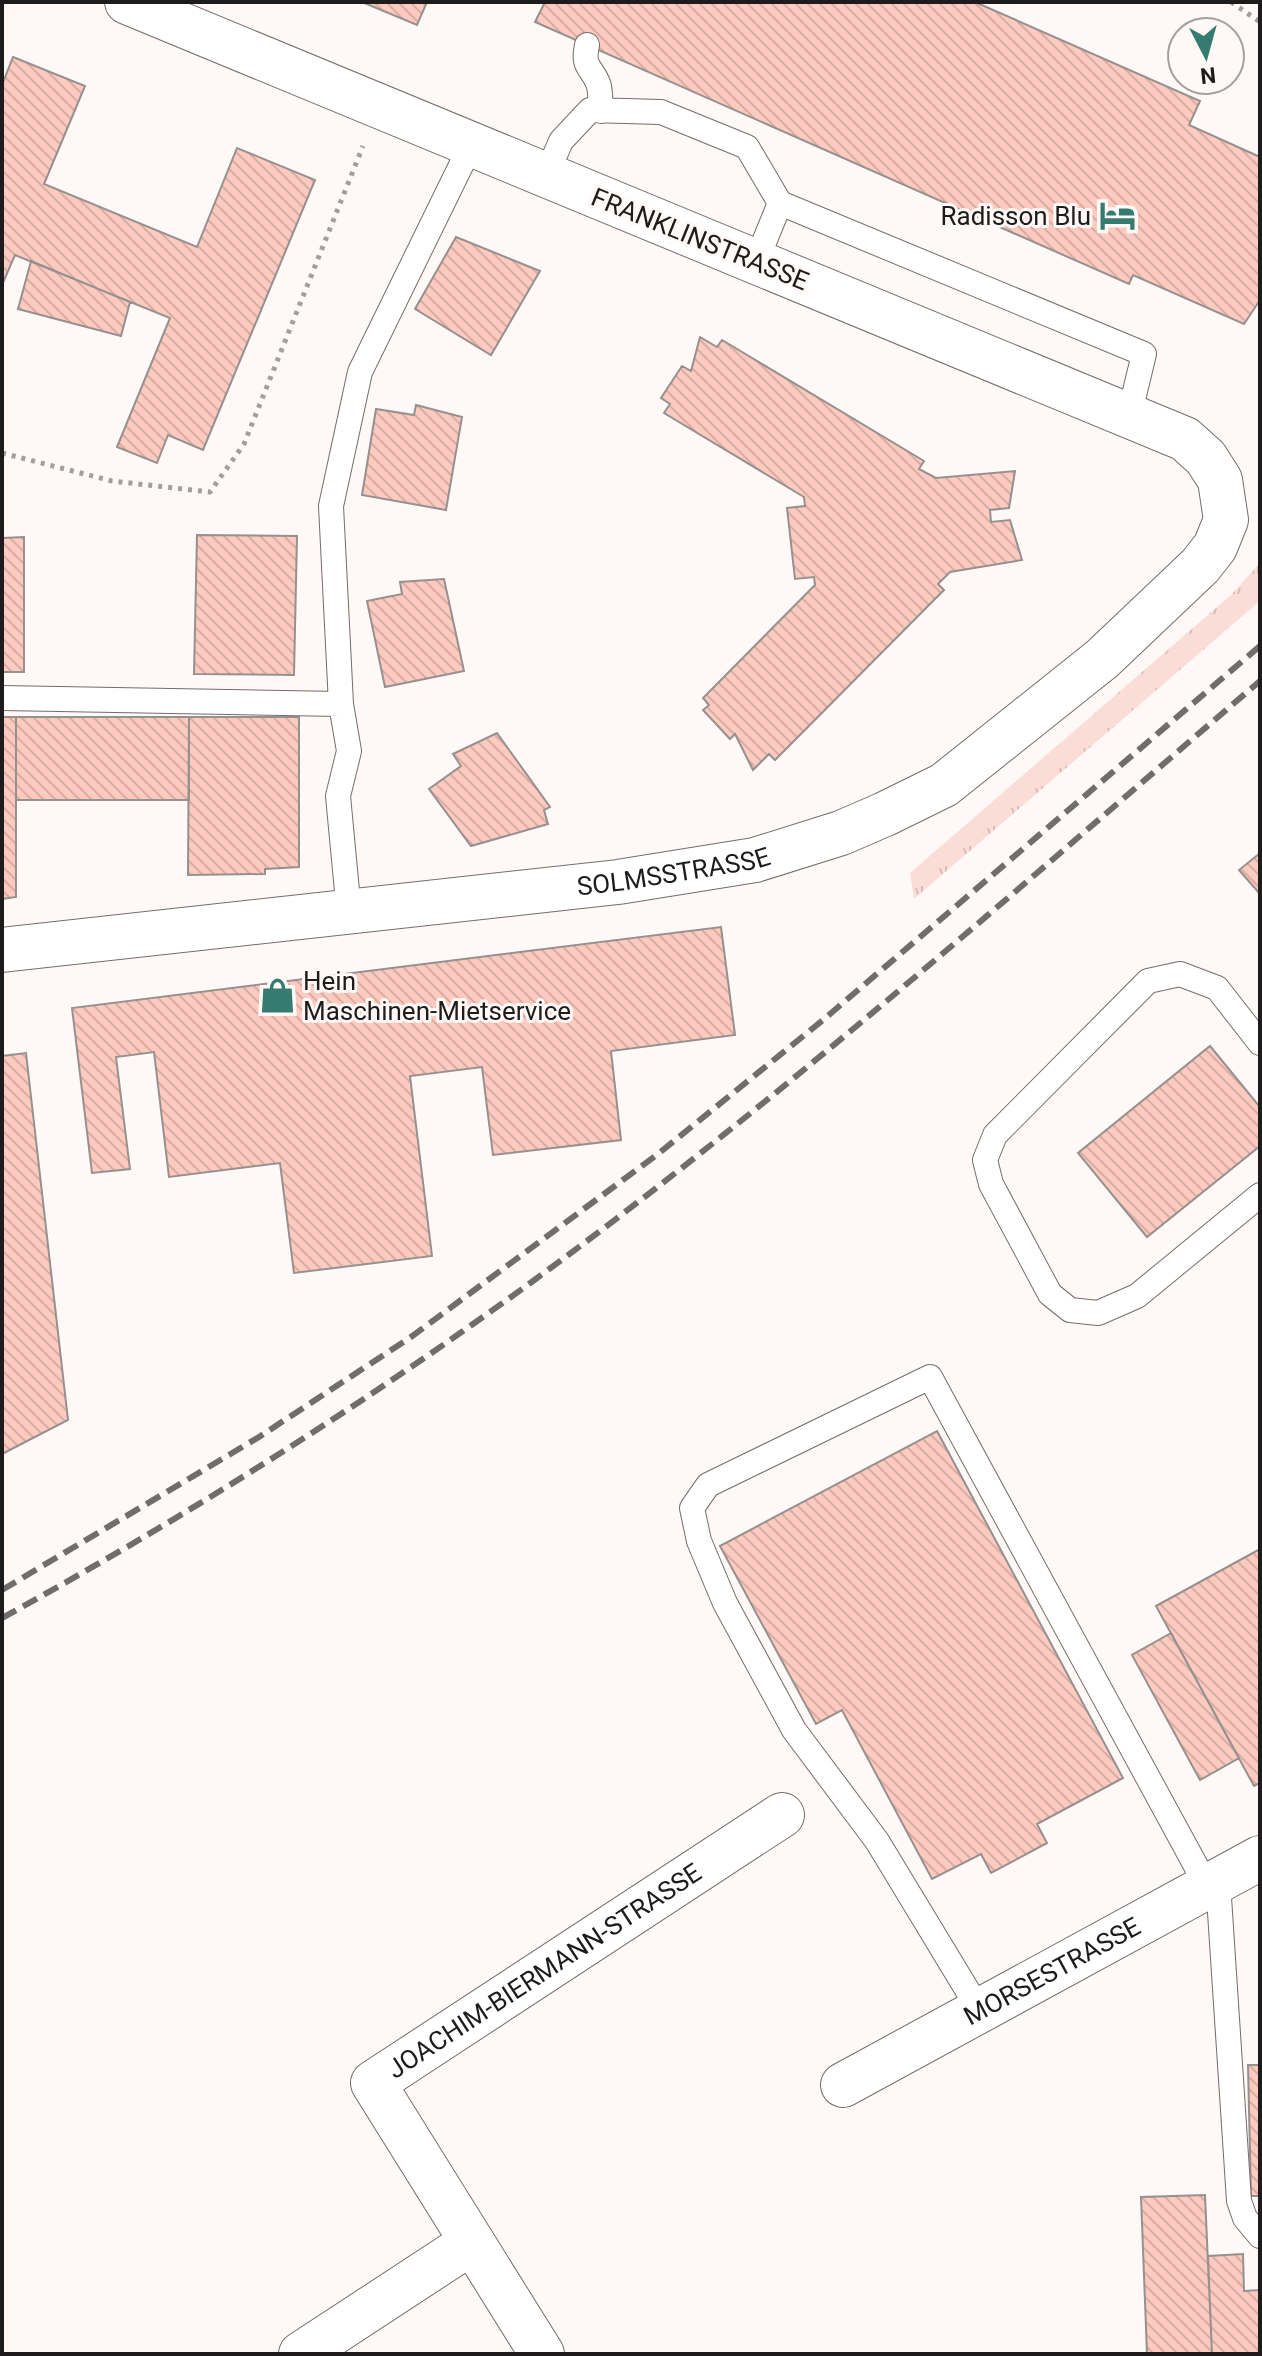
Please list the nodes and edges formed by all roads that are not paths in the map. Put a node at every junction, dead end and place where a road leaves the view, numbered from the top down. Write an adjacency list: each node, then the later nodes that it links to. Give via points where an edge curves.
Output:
1 (127, 2): 4 (street, FRANKLINSTRASSE)
2 (587, 45): 3 (lane, via 585,57 599,84)
3 (601, 111): 5 (lane, via 590,110 561,141); 6 (lane, via 661,112 747,147)
4 (471, 145): 5 (street, FRANKLINSTRASSE); 11 (lane, via 360,372 331,506)
5 (546, 176): 7 (street, FRANKLINSTRASSE)
6 (780, 203): 7 (lane); 8 (lane, via 1144,354)
7 (756, 262): 8 (street, FRANKLINSTRASSE)
8 (1129, 416): 9 (street, FRANKLINSTRASSE, via 1185,439 1206,458 1220,480)
9 (1226, 520): 12 (street, SOLMSSTRASSE, via 1200,566 1102,659 944,785 885,814 755,860 618,882)
10 (2, 698): 11 (lane)
11 (341, 704): 12 (lane, via 349,751 338,796)
12 (349, 912): 13 (street, SOLMSSTRASSE)
13 (2, 950)
14 (1260, 1043): 15 (lane, via 1217,988 1180,974 1148,981 995,1135 985,1160 991,1184 1050,1294 1070,1310 1098,1313 1137,1296)
15 (1260, 1195)
16 (782, 1815): 22 (street, JOACHIM-BIERMANN-STRASSE, via 373,2083)
17 (1260, 1858): 18 (street, MORSESTRASSE)
18 (1213, 1885): 19 (street, MORSESTRASSE); 19 (lane, via 930,1377 708,1485 692,1508 699,1541 725,1603 794,1730 877,1841); 21 (lane, via 1239,2201)
19 (980, 2011): 20 (street, MORSESTRASSE)
20 (843, 2085)
21 (1260, 2236)
22 (472, 2242): 23 (street); 24 (street, JOACHIM-BIERMANN-STRASSE)
23 (301, 2354)
24 (542, 2354)

